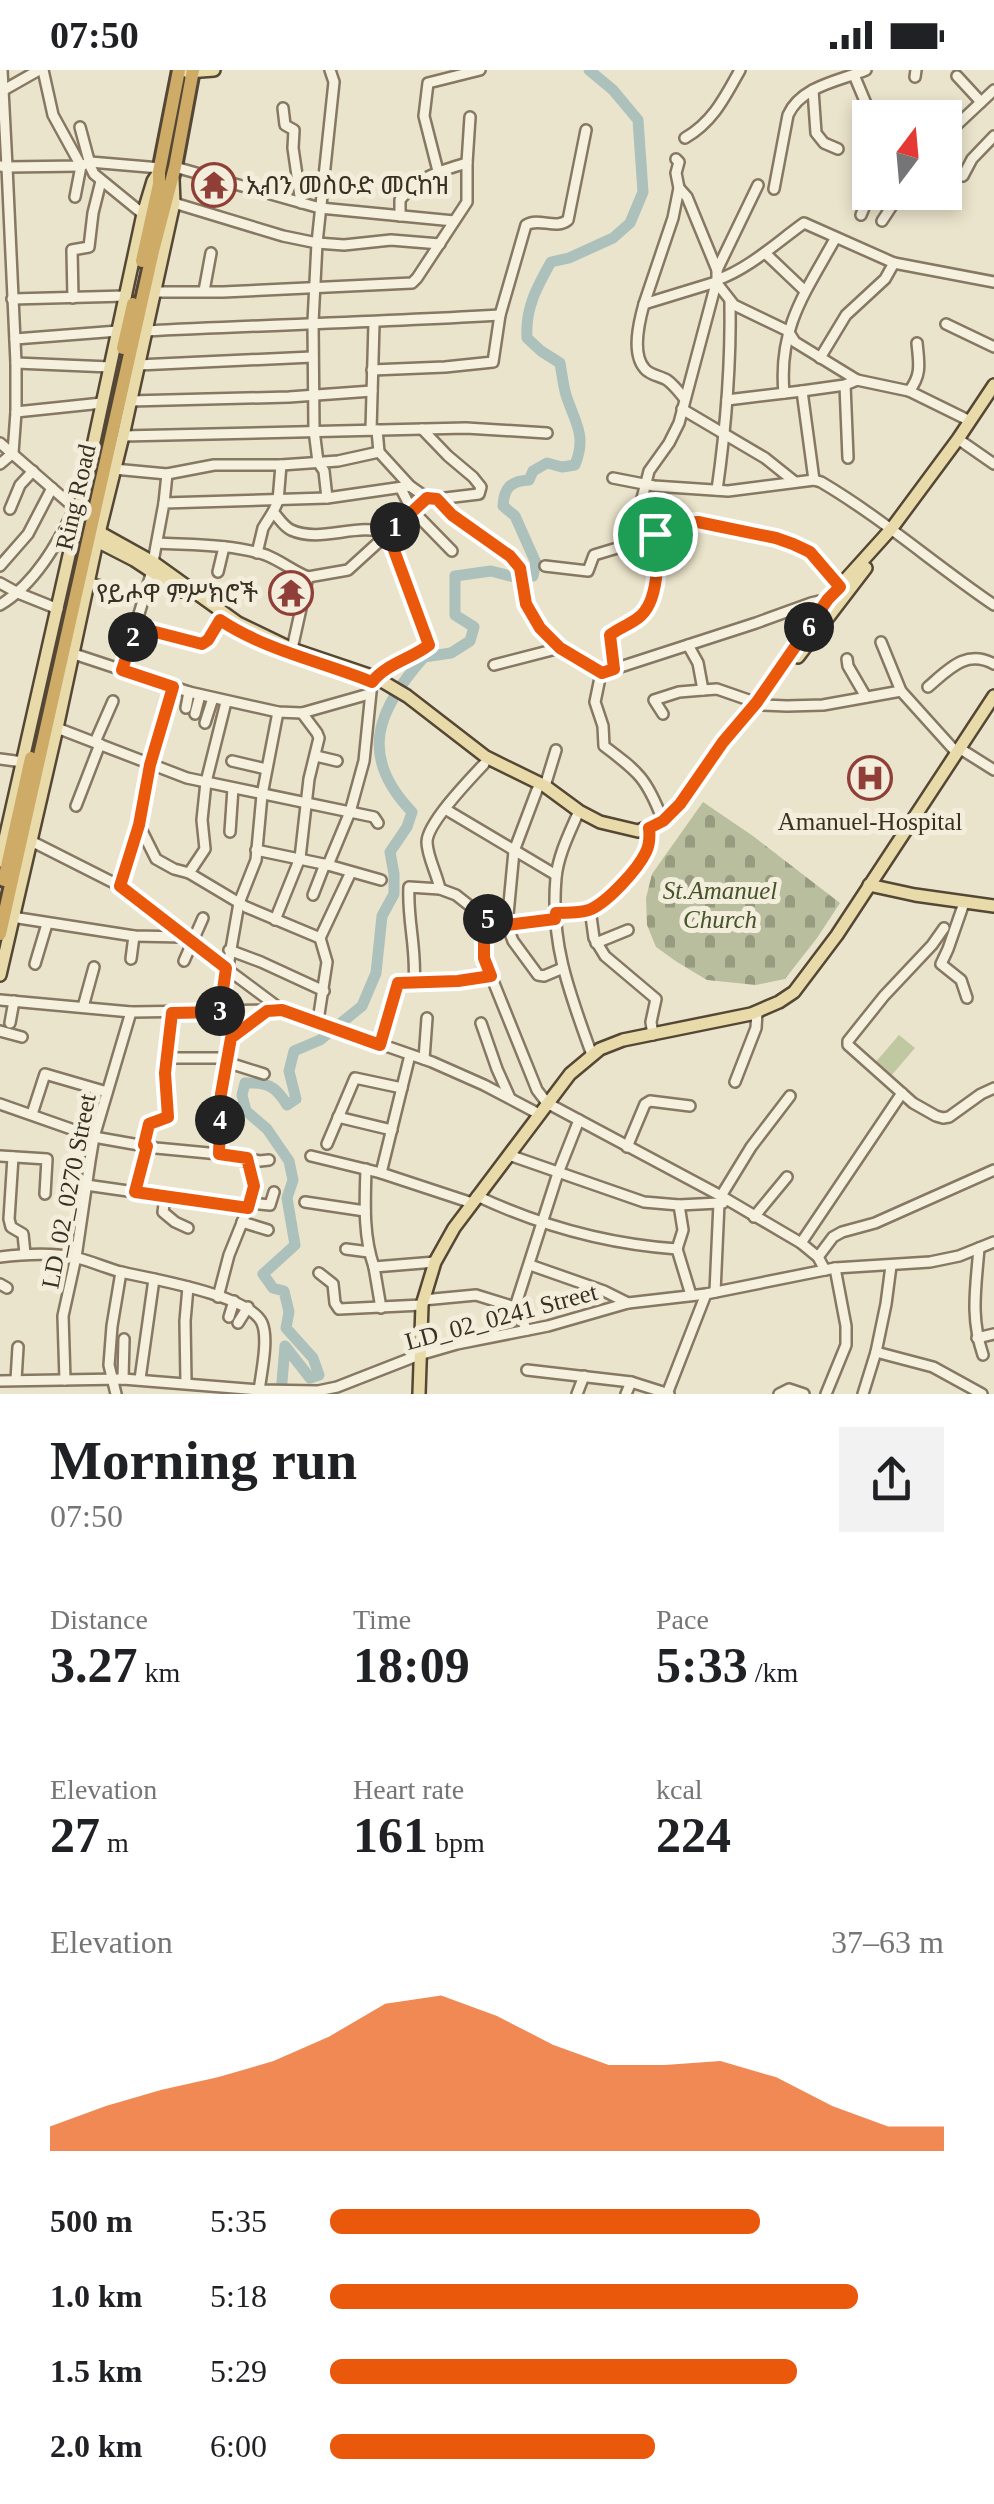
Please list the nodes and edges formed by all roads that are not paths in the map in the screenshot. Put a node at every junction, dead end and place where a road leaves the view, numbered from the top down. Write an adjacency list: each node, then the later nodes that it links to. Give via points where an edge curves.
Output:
1 (2, 70): 13 (street)
2 (41, 70): 13 (street); 27 (street, via 53,115)
3 (184, 70): 4 (main road); 30 (highway, Ring Road)
4 (214, 70)
5 (330, 70): 40 (street)
6 (480, 70): 31 (street, via 428,83 424,116)
7 (740, 70): 24 (street, via 712,117)
8 (866, 70): 9 (street)
9 (854, 75): 11 (street); 14 (street)
10 (957, 76): 15 (street)
11 (813, 90): 25 (street, via 816,134); 36 (street, via 788,115)
12 (994, 90): 15 (street)
13 (2, 91): 16 (street)
14 (864, 100)
15 (981, 102): 19 (street)
16 (2, 104): 23 (street)
17 (283, 108): 38 (street, via 285,126 294,130)
18 (470, 117): 28 (street)
19 (962, 120)
20 (80, 127): 27 (street)
21 (586, 130): 66 (street, via 568,220 526,226)
22 (994, 136): 32 (street)
23 (2, 137): 29 (street)
24 (685, 138)
25 (838, 149)
26 (676, 159): 35 (street)
27 (86, 164): 29 (street); 30 (street); 33 (street); 37 (street)
28 (467, 164): 31 (street); 46 (street, via 467,202)
29 (4, 167): 48 (street)
30 (167, 171): 38 (street); 39 (main road); 43 (main road, via 152,181); 227 (highway, Ring Road); 242 (highway, Ring Road)
31 (438, 171): 45 (street, via 402,196)
32 (962, 176)
33 (101, 181): 43 (street); 62 (street, via 89,246 72,250)
34 (758, 185): 55 (street)
35 (679, 188): 55 (street); 65 (street)
36 (774, 189)
37 (75, 197)
38 (301, 203): 40 (street)
39 (174, 204): 50 (street); 60 (main road)
40 (320, 208): 45 (street); 50 (street)
41 (863, 210): 44 (street)
42 (889, 210): 47 (street)
43 (143, 214): 61 (main road)
44 (861, 215)
45 (400, 216): 46 (street)
46 (454, 221): 51 (street)
47 (882, 221)
48 (5, 224): 63 (street)
49 (835, 239): 53 (street, via 802,224); 54 (street); 59 (street)
50 (317, 243): 51 (street); 57 (street)
51 (440, 244): 57 (street, via 412,282)
52 (210, 253): 58 (street)
53 (765, 253): 55 (street); 59 (street)
54 (894, 263): 56 (street); 77 (street, via 843,319)
55 (717, 277): 64 (street); 65 (street); 93 (street)
56 (994, 282)
57 (314, 288): 58 (street); 67 (street)
58 (204, 291): 60 (street)
59 (804, 291): 72 (street)
60 (154, 292): 71 (main road)
61 (126, 296): 62 (street); 70 (main road)
62 (73, 298): 63 (street)
63 (12, 299): 73 (street)
64 (730, 302): 72 (street); 90 (street)
65 (644, 304): 93 (street, via 641,363 671,383)
66 (500, 314): 68 (street); 81 (street, via 493,362)
67 (312, 322): 68 (street); 71 (street); 76 (street)
68 (374, 323): 81 (street)
69 (946, 324): 75 (street)
70 (118, 331): 73 (street); 80 (main road)
71 (146, 331): 79 (main road)
72 (788, 332): 77 (street); 87 (street)
73 (15, 339): 78 (street)
74 (917, 343): 86 (street, via 920,373)
75 (994, 347)
76 (312, 357): 79 (street); 89 (street)
77 (820, 358): 82 (street)
78 (16, 362): 80 (street); 94 (street)
79 (138, 365): 91 (main road)
80 (110, 367): 92 (main road)
81 (372, 370): 84 (street)
82 (857, 380): 83 (street); 86 (street)
83 (844, 385): 85 (street); 106 (street)
84 (372, 391): 89 (street); 98 (street)
85 (802, 391): 87 (street); 115 (street)
86 (909, 391): 95 (street)
87 (784, 393): 90 (street)
88 (992, 394): 95 (main road); 102 (main road)
89 (313, 396): 91 (street); 97 (street)
90 (727, 400): 99 (street)
91 (130, 401): 101 (main road)
92 (102, 403): 94 (street); 126 (main road)
93 (683, 403): 99 (street); 117 (street, via 674,434)
94 (16, 412): 105 (street)
95 (970, 421): 102 (main road)
96 (422, 429): 98 (street); 100 (street); 122 (street, via 481,487 479,494)
97 (314, 430): 98 (street); 101 (street); 107 (street)
98 (374, 430): 104 (street)
99 (725, 432): 116 (street); 120 (street)
100 (547, 433)
101 (123, 436): 111 (main road)
102 (959, 440): 109 (street); 129 (main road)
103 (0, 442): 105 (street)
104 (379, 452): 107 (street); 119 (street)
105 (13, 454): 108 (street); 112 (street)
106 (848, 458)
107 (318, 462): 110 (street); 121 (street)
108 (0, 464)
109 (994, 464)
110 (281, 465): 113 (street, via 214,465); 123 (street)
111 (114, 468): 113 (street); 132 (main road)
112 (33, 471): 118 (street); 125 (street)
113 (166, 474): 124 (street)
114 (612, 478): 117 (street)
115 (814, 480): 116 (street); 129 (street)
116 (795, 482): 120 (street)
117 (645, 484): 120 (street); 133 (street)
118 (52, 488): 126 (street); 140 (street, via 28,534)
119 (405, 488): 121 (street); 122 (street); 127 (street)
120 (718, 490)
121 (327, 498): 123 (street)
122 (432, 498): 127 (street); 158 (street, via 510,556 520,568 526,604)
123 (278, 501): 124 (street); 128 (street)
124 (164, 503): 134 (street)
125 (10, 509)
126 (77, 510): 148 (street); 153 (main road)
127 (412, 510): 130 (street); 137 (street)
128 (273, 512): 130 (street, via 305,534); 138 (street)
129 (893, 529): 135 (main road); 139 (main road); 151 (street)
130 (388, 534): 144 (street, via 348,570); 167 (street, via 429,645)
131 (655, 534): 133 (street); 147 (street, via 698,522 776,538 810,552); 164 (street, via 651,596 644,612 610,635)
132 (98, 537): 141 (main road); 146 (main road)
133 (634, 542): 142 (street, via 594,554 588,571)
134 (157, 543): 136 (street); 141 (street)
135 (880, 543): 139 (main road); 147 (main road)
136 (224, 547): 138 (street); 143 (street)
137 (452, 551)
138 (257, 553): 144 (street)
139 (874, 557): 179 (main road)
140 (0, 566)
141 (153, 566): 154 (main road); 155 (street); 159 (main road)
142 (545, 566)
143 (218, 572)
144 (308, 578): 159 (street)
145 (0, 582): 148 (street)
146 (88, 583): 149 (street); 160 (main road)
147 (840, 587): 150 (main road)
148 (18, 593): 152 (street); 153 (street)
149 (111, 596)
150 (828, 599): 157 (street); 179 (main road)
151 (994, 604)
152 (0, 605)
153 (58, 608): 193 (main road)
154 (220, 620): 155 (street, via 202,644); 167 (main road, via 278,650)
155 (136, 627): 165 (street)
156 (882, 642): 171 (street)
157 (688, 644): 164 (street); 170 (street)
158 (560, 648): 163 (street); 166 (street)
159 (292, 649): 167 (main road)
160 (74, 654): 165 (street); 185 (main road)
161 (847, 659): 173 (street)
162 (994, 664): 169 (street, via 968,658)
163 (494, 665)
164 (614, 669): 166 (street)
165 (122, 670): 168 (street)
166 (602, 673): 207 (street, via 596,702 604,746 646,783)
167 (372, 684): 176 (main road); 182 (street); 205 (street, via 366,751)
168 (173, 687): 172 (street); 195 (street)
169 (928, 687)
170 (703, 690): 179 (street); 183 (street, via 654,700)
171 (902, 691): 173 (street); 188 (street)
172 (195, 693): 175 (street); 180 (street)
173 (866, 696): 179 (street, via 823,705)
174 (994, 696): 188 (main road)
175 (213, 698): 178 (street); 184 (street)
176 (405, 699): 194 (main road); 200 (main road)
177 (113, 702): 186 (street)
178 (226, 702): 181 (street); 198 (street)
179 (760, 704): 207 (main road); 210 (main road, via 686,808)
180 (190, 711)
181 (278, 712): 182 (street); 196 (street)
182 (302, 713): 189 (street, via 317,733)
183 (663, 714)
184 (206, 723)
185 (57, 728): 186 (street); 213 (main road)
186 (98, 743): 195 (street); 203 (street, via 75,792)
187 (556, 750): 200 (street)
188 (957, 750): 197 (street); 223 (main road)
189 (316, 756): 192 (street); 202 (street)
190 (0, 759): 193 (street)
191 (232, 761): 196 (street)
192 (337, 761)
193 (23, 762): 212 (main road)
194 (484, 764): 200 (main road); 204 (street)
195 (150, 765): 198 (street); 209 (street)
196 (266, 769): 201 (street)
197 (994, 770)
198 (206, 782): 199 (street); 220 (street, via 205,849)
199 (233, 788): 201 (street); 211 (street)
200 (541, 788): 206 (main road); 215 (street)
201 (262, 794): 202 (street); 214 (street)
202 (305, 804): 205 (street); 216 (street)
203 (76, 806)
204 (444, 809): 215 (street); 225 (street, via 427,836)
205 (350, 812): 208 (street); 218 (street)
206 (578, 813): 210 (main road, via 631,832); 221 (street)
207 (663, 821): 210 (main road)
208 (378, 824)
209 (139, 825): 220 (street, via 156,859); 224 (street)
210 (650, 831): 231 (street, via 638,864)
211 (230, 832)
212 (3, 835): 217 (main road)
213 (30, 842): 224 (street); 233 (main road)
214 (256, 850): 216 (street); 229 (street)
215 (514, 851): 221 (street); 239 (street)
216 (300, 858): 218 (street); 236 (street)
217 (0, 861)
218 (326, 865): 219 (street); 226 (street)
219 (350, 872): 222 (street); 245 (street)
220 (189, 873): 229 (street)
221 (556, 876): 232 (street)
222 (381, 880)
223 (869, 885): 228 (main road); 268 (main road, via 806,978)
224 (120, 886): 237 (street)
225 (440, 889): 234 (street); 257 (street, via 410,887)
226 (313, 895)
227 (0, 897)
228 (964, 902): 230 (main road); 259 (street, via 940,964 961,980)
229 (239, 903): 236 (street); 248 (street)
230 (994, 906)
231 (590, 910): 232 (street); 247 (street)
232 (556, 916): 239 (street); 254 (street)
233 (12, 917): 238 (street); 255 (main road)
234 (484, 917): 239 (street); 256 (street)
235 (202, 918): 246 (street)
236 (276, 920): 245 (street)
237 (164, 922): 244 (street); 246 (street)
238 (47, 924): 243 (street); 251 (street)
239 (507, 925): 254 (street, via 538,975)
240 (944, 928): 289 (street, via 848,1041 850,1050)
241 (628, 930): 247 (street)
242 (0, 934)
243 (134, 936): 244 (street); 249 (street)
244 (158, 938): 246 (street)
245 (320, 938): 258 (street, via 328,962)
246 (188, 940): 250 (street); 253 (street)
247 (596, 943): 275 (street, via 656,998)
248 (229, 950): 253 (street); 258 (street)
249 (131, 958)
250 (184, 961)
251 (35, 964)
252 (94, 967): 262 (street)
253 (226, 968): 263 (street); 266 (street)
254 (563, 968): 279 (street)
255 (0, 975)
256 (491, 976): 257 (street); 294 (street)
257 (414, 983): 278 (street, via 395,986)
258 (324, 992): 272 (street)
259 (967, 998)
260 (0, 1000): 261 (street)
261 (14, 1001): 262 (street); 271 (street)
262 (83, 1008): 265 (street)
263 (282, 1010): 264 (street); 272 (street)
264 (267, 1011): 267 (street); 277 (street)
265 (130, 1012): 269 (street); 288 (street, LD_02_0270 Street)
266 (220, 1012): 267 (street); 269 (street)
267 (233, 1012): 277 (street)
268 (757, 1012): 275 (main road); 285 (street)
269 (172, 1013): 281 (street)
270 (427, 1018): 282 (street)
271 (10, 1022)
272 (322, 1022): 278 (street)
273 (481, 1023): 291 (street)
274 (0, 1031): 276 (street)
275 (653, 1036): 279 (main road)
276 (22, 1037)
277 (231, 1038): 283 (street)
278 (380, 1045): 280 (street)
279 (592, 1054): 294 (main road)
280 (410, 1055): 282 (street); 286 (street)
281 (166, 1058): 283 (street); 301 (street, via 168,1117 150,1123)
282 (424, 1059): 291 (street)
283 (226, 1060): 284 (street); 303 (street)
284 (264, 1074)
285 (734, 1082)
286 (402, 1088): 296 (street, via 354,1078); 298 (street)
287 (994, 1088): 289 (street, via 943,1118)
288 (107, 1092): 295 (street, via 83,1079 45,1074); 299 (street, LD_02_0270 Street)
289 (902, 1093): 331 (street)
290 (790, 1096): 321 (street, via 751,1147)
291 (510, 1098): 294 (street)
292 (0, 1104): 295 (street)
293 (690, 1106): 302 (street, via 650,1100)
294 (543, 1108): 297 (street); 304 (main road)
295 (32, 1114): 299 (street)
296 (338, 1117): 298 (street); 300 (street)
297 (579, 1120): 302 (street); 313 (street)
298 (392, 1130): 312 (street)
299 (94, 1137): 301 (street); 315 (street, LD_02_0270 Street)
300 (327, 1144)
301 (145, 1146): 303 (street); 316 (street)
302 (627, 1147): 321 (street)
303 (219, 1154): 308 (street)
304 (509, 1154): 313 (street); 320 (main road)
305 (0, 1156): 307 (street)
306 (311, 1156): 310 (street)
307 (13, 1157): 318 (street, via 46,1159); 337 (street, via 9,1219 24,1234)
308 (247, 1158): 309 (street); 324 (street, via 254,1186)
309 (269, 1160)
310 (366, 1170): 312 (street); 325 (street)
311 (994, 1170): 339 (street, via 842,1232)
312 (381, 1173): 320 (street)
313 (558, 1174): 323 (street, via 644,1202); 328 (street)
314 (787, 1177): 326 (street)
315 (86, 1185): 316 (street); 340 (street, LD_02_0270 Street)
316 (135, 1192): 319 (street)
317 (274, 1192): 324 (street, via 270,1205)
318 (45, 1194)
319 (165, 1198): 324 (street); 329 (street, via 163,1212)
320 (475, 1199): 328 (street); 341 (main road)
321 (723, 1201): 323 (street); 326 (street); 350 (street)
322 (306, 1202): 325 (street)
323 (679, 1205): 335 (street, via 683,1230)
324 (249, 1206): 327 (street)
325 (365, 1211): 336 (street)
326 (754, 1217): 331 (street)
327 (242, 1222): 330 (street); 352 (street)
328 (542, 1223): 335 (street); 342 (street)
329 (188, 1228)
330 (268, 1230)
331 (802, 1242): 339 (street)
332 (994, 1242): 333 (street, LD_02_0241 Street)
333 (979, 1248): 343 (street, LD_02_0241 Street); 363 (street)
334 (346, 1249): 336 (street)
335 (677, 1249): 351 (street)
336 (369, 1252): 344 (street)
337 (25, 1254): 338 (street); 340 (street)
338 (0, 1257)
339 (818, 1257): 345 (street)
340 (76, 1258): 346 (street); 374 (street, LD_02_0270 Street, via 63,1316)
341 (435, 1262): 344 (street); 354 (main road)
342 (530, 1265): 355 (street); 358 (street)
343 (890, 1266): 345 (street, LD_02_0241 Street); 366 (street)
344 (374, 1267): 360 (street)
345 (830, 1269): 350 (street, LD_02_0241 Street); 388 (street, via 846,1345)
346 (121, 1272): 348 (street); 359 (street)
347 (319, 1273): 360 (street, via 333,1284 339,1308)
348 (154, 1279): 349 (street); 375 (street)
349 (188, 1287): 352 (street); 376 (street)
350 (711, 1293): 351 (street, LD_02_0241 Street); 385 (street)
351 (690, 1295): 355 (street, LD_02_0241 Street)
352 (218, 1296): 353 (street)
353 (234, 1301): 357 (street); 357 (street, via 234,1320)
354 (423, 1303): 358 (street, via 476,1295); 360 (street); 367 (main road)
355 (628, 1303): 361 (street, LD_02_0241 Street)
356 (103, 1306): 359 (street)
357 (248, 1307): 378 (street, via 264,1325)
358 (516, 1307): 361 (street)
359 (114, 1308): 371 (street, via 109,1365)
360 (381, 1308)
361 (527, 1330): 367 (street, LD_02_0241 Street)
362 (994, 1334): 363 (street)
363 (977, 1338): 368 (street)
364 (124, 1339): 371 (street)
365 (18, 1347): 373 (street)
366 (876, 1352): 389 (street); 390 (street, via 933,1367)
367 (419, 1355): 379 (street, LD_02_0241 Street, via 337,1387); 382 (main road)
368 (982, 1355)
369 (527, 1370): 370 (street)
370 (584, 1376): 377 (street); 383 (street)
371 (118, 1379): 374 (street, LD_02_0241 Street); 375 (street, LD_02_0241 Street); 381 (street)
372 (0, 1380): 373 (street, LD_02_0241 Street)
373 (16, 1380): 374 (street, LD_02_0241 Street)
374 (60, 1380): 380 (street, LD_02_0270 Street)
375 (140, 1380): 376 (street, LD_02_0241 Street)
376 (186, 1382): 378 (street, LD_02_0241 Street)
377 (631, 1382): 384 (street); 385 (street)
378 (262, 1391): 379 (street, LD_02_0241 Street)
379 (296, 1392)
380 (58, 1394)
381 (116, 1394)
382 (419, 1394)
383 (577, 1394)
384 (626, 1394)
385 (668, 1394)
386 (779, 1394): 387 (street)
387 (804, 1394)
388 (826, 1394)
389 (863, 1394)
390 (982, 1394)

